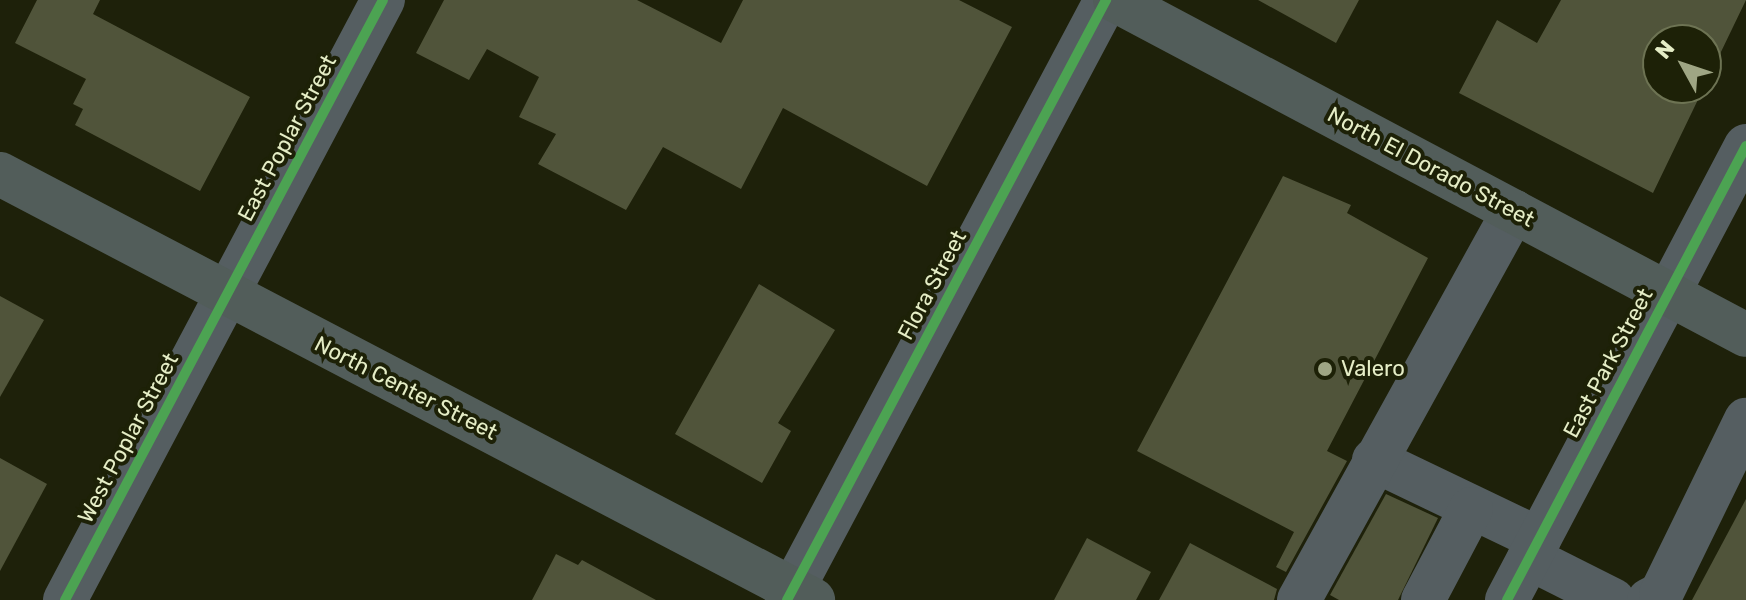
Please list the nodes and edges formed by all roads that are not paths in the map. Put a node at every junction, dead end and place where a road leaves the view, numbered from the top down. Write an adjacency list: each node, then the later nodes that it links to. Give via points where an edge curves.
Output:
1 (383, 0): 8 (street, East Poplar Street)
2 (1106, 0): 14 (street, Flora Street)
3 (1115, 0): 6 (main road, North El Dorado Street)
4 (1746, 146): 7 (street, East Park Street)
5 (0, 174): 8 (main road, North Center Street)
6 (1514, 211): 7 (main road, North El Dorado Street); 11 (street)
7 (1668, 292): 9 (main road, North El Dorado Street); 13 (street, East Park Street)
8 (225, 295): 14 (main road, North Center Street); 15 (street, West Poplar Street)
9 (1746, 335)
10 (1746, 420): 20 (street, via 1661,594)
11 (1374, 460): 12 (street); 16 (street)
12 (1471, 509): 13 (street); 17 (street)
13 (1534, 548): 18 (street, East Park Street); 19 (street)
14 (798, 596)
15 (65, 600)
16 (1299, 600)
17 (1423, 600)
18 (1507, 600)
19 (1613, 600)
20 (1649, 600)

